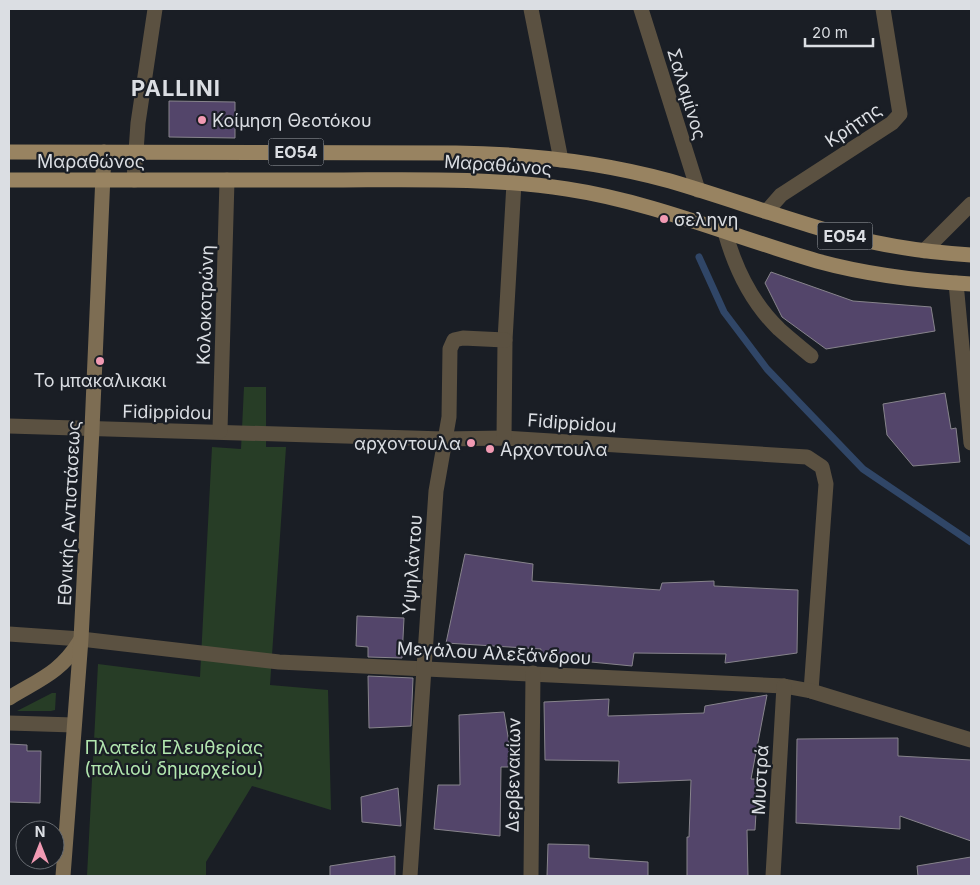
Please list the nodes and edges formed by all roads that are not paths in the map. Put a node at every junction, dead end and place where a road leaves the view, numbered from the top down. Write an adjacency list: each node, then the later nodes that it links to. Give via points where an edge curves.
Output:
1 (146, 9): 2 (street)
2 (154, 9): 8 (street)
3 (531, 9): 9 (street)
4 (641, 9): 15 (street, Σαλαμίνος)
5 (883, 9): 17 (street, Κρήτης, via 900,114 892,123 781,195)
6 (9, 152): 7 (main road, Μαραθώνος / ΕΟ54)
7 (104, 152): 8 (main road, Μαραθώνος / ΕΟ54); 11 (main road, Εθνικής Αντιστάσεως)
8 (135, 152): 9 (main road, Μαραθώνος / ΕΟ54, via 488,153); 12 (street)
9 (561, 160): 15 (main road, Μαραθώνος / ΕΟ54, via 649,176)
10 (9, 180): 11 (main road, Μαραθώνος / ΕΟ54)
11 (103, 180): 12 (main road, Μαραθώνος / ΕΟ54); 25 (main road, Εθνικής Αντιστάσεως)
12 (134, 180): 13 (main road, Μαραθώνος / ΕΟ54)
13 (227, 180): 14 (main road, Μαραθώνος / ΕΟ54); 26 (street, Κολοκοτρώνη)
14 (514, 183): 18 (main road, Μαραθώνος / ΕΟ54, via 604,196); 22 (street)
15 (698, 190): 17 (main road, Μαραθώνος / ΕΟ54)
16 (971, 204): 19 (street)
17 (766, 212): 19 (main road, Μαραθώνος / ΕΟ54, via 849,237)
18 (725, 232): 21 (main road, Μαραθώνος / ΕΟ54, via 856,271 901,279); 23 (street, via 738,272 756,302 778,328)
19 (924, 251): 20 (main road, Μαραθώνος / ΕΟ54)
20 (971, 255)
21 (964, 284): 29 (street)
22 (506, 340): 27 (street); 28 (street, Υψηλάντου, via 454,340 450,349 449,417)
23 (811, 356)
24 (9, 426): 25 (street, Fidippidou)
25 (92, 429): 26 (street, Fidippidou); 31 (main road, Εθνικής Αντιστάσεως)
26 (220, 431): 28 (street, Fidippidou)
27 (504, 438): 28 (street, Fidippidou); 35 (street, Fidippidou, via 807,457 822,467 826,484)
28 (444, 439): 32 (street, Υψηλάντου, via 436,491)
29 (971, 443)
30 (9, 634): 31 (street, Μεγάλου Αλεξάνδρου)
31 (81, 639): 32 (street, Μεγάλου Αλεξάνδρου, via 279,662); 36 (main road, via 71,656 51,674); 38 (main road, Εθνικής Αντιστάσεως)
32 (424, 669): 33 (street, Μεγάλου Αλεξάνδρου); 41 (street, Υψηλάντου)
33 (533, 674): 34 (street, Μεγάλου Αλεξάνδρου); 42 (street, Δερβενακίων)
34 (784, 686): 35 (street, Μεγάλου Αλεξάνδρου); 43 (street, Μυστρά)
35 (811, 691): 39 (street, Μεγάλου Αλεξάνδρου)
36 (9, 698)
37 (9, 722): 38 (street)
38 (74, 725): 40 (main road, Εθνικής Αντιστάσεως)
39 (971, 740)
40 (63, 876)
41 (410, 876)
42 (531, 876)
43 (773, 876)

